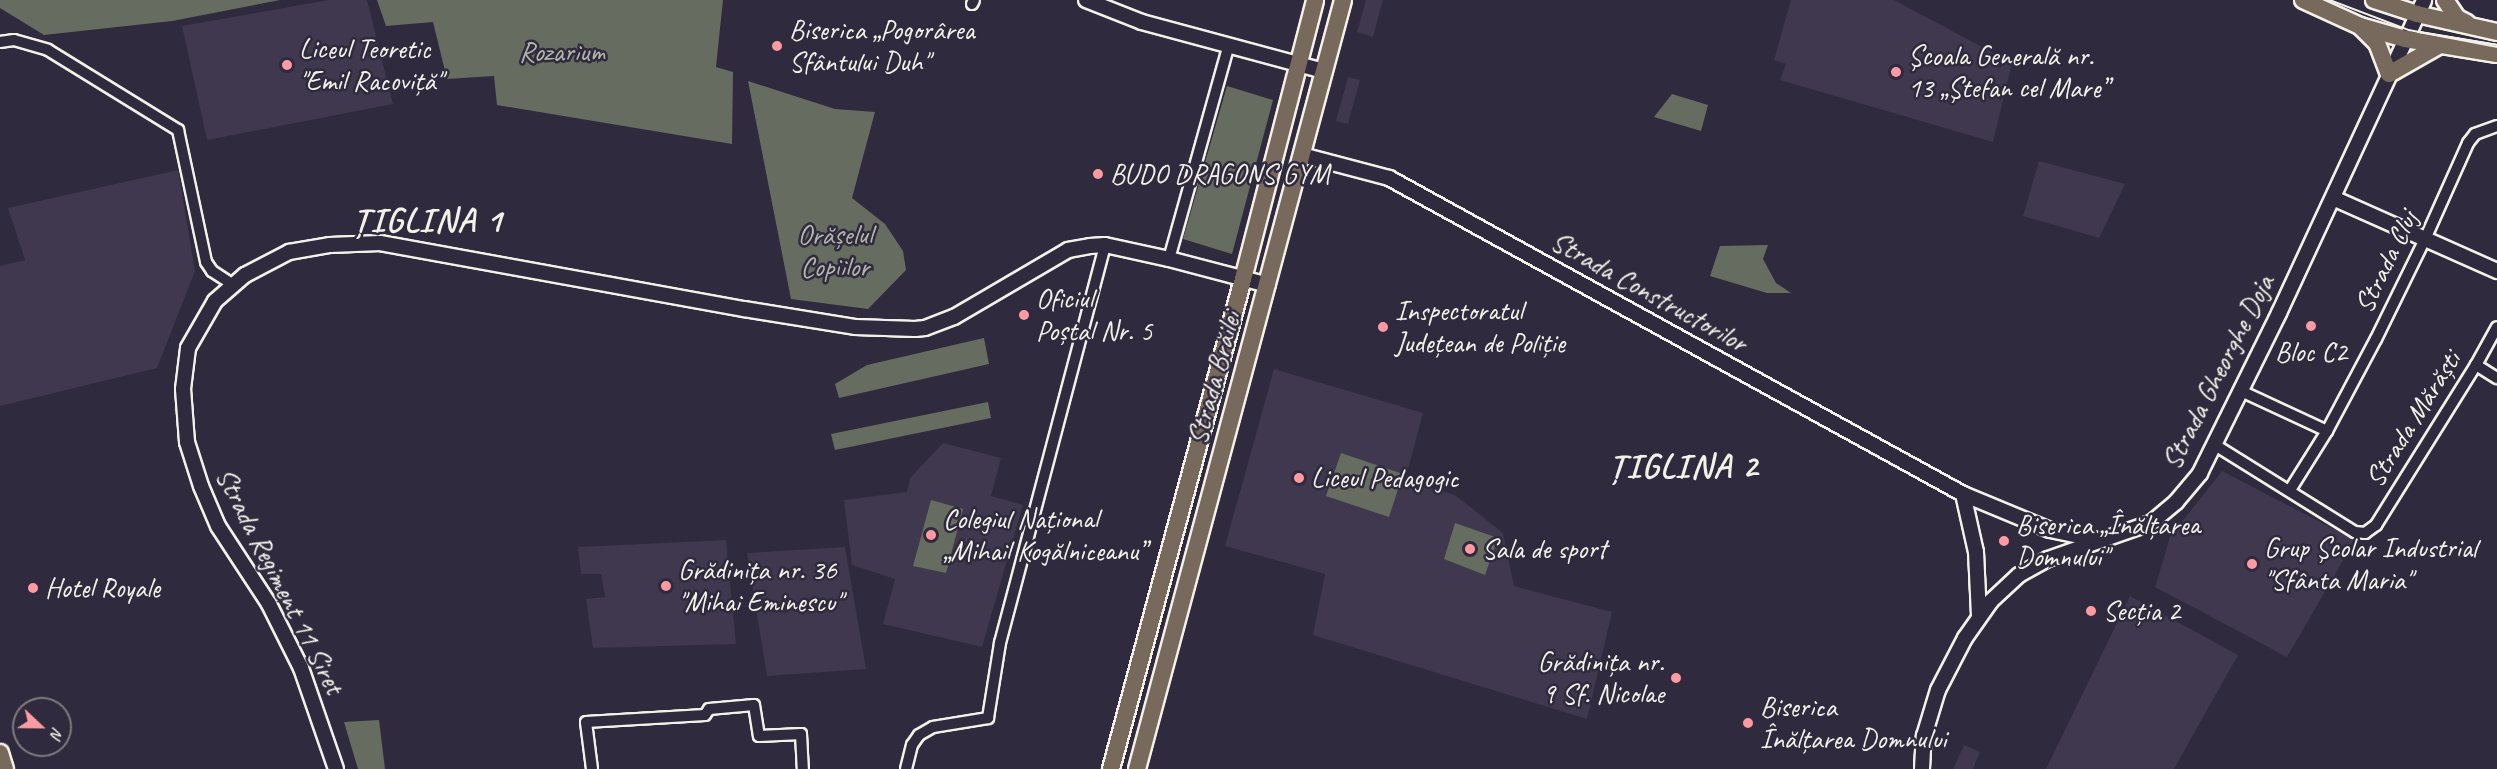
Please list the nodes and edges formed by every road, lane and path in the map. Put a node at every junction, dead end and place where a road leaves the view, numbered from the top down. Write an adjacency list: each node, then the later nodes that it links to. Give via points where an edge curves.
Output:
1 (1086, 0): 14 (street, via 1142,22)
2 (1315, 0): 16 (main road, Strada Brăilei)
3 (1343, 0): 17 (main road, Strada Brăilei)
4 (2303, 0): 8 (main road)
5 (2374, 0): 7 (main road)
6 (2445, 0): 9 (main road, via 2457,18)
7 (2421, 7): 9 (main road); 11 (street, Strada Gheorghe Doja)
8 (2360, 26): 11 (main road); 18 (main road, via 2377,43)
9 (2478, 29): 10 (main road)
10 (2497, 32)
11 (2405, 39): 13 (main road); 18 (street, Strada Gheorghe Doja)
12 (0, 42): 27 (street, via 26,42 48,50 178,130 206,261 212,271)
13 (2438, 46): 15 (main road); 18 (main road)
14 (1228, 47): 16 (street); 24 (street)
15 (2497, 54)
16 (1298, 64): 17 (street); 26 (main road, Strada Brăilei)
17 (1324, 71): 20 (main road, Strada Brăilei)
18 (2390, 74): 21 (street, Strada Gheorghe Doja)
19 (2497, 126): 22 (street, Strada Cluj, via 2475,134 2468,143)
20 (1302, 155): 28 (main road, Strada Brăilei); 36 (street, Strada Constructorilor, via 1389,178)
21 (2333, 198): 22 (street); 32 (street, Strada Gheorghe Doja)
22 (2426, 237): 25 (street); 33 (street, Strada Cluj)
23 (1105, 245): 24 (street, Strada Regiment 11 Siret); 27 (street, Strada Regiment 11 Siret, via 1068,250 954,317 915,329 855,327 381,243 288,252); 44 (street, via 1000,642 988,718 933,727 920,735 912,745)
24 (1169, 259): 26 (street, Strada Regiment 11 Siret)
25 (2497, 271)
26 (1243, 279): 28 (street, Strada Regiment 11 Siret); 45 (main road, Strada Brăilei)
27 (232, 284): 41 (street, Strada Regiment 11 Siret, via 215,301 188,348 183,389 187,442 218,526 268,604 301,668)
28 (1268, 285): 46 (main road, Strada Brăilei)
29 (2497, 327): 30 (street, Strada Mărăști)
30 (2476, 365): 31 (street); 35 (street, Strada Mărăști, via 2376,525 2365,533 2355,532)
31 (2497, 378)
32 (2241, 391): 33 (street); 34 (street, Strada Gheorghe Doja)
33 (2326, 432): 35 (street, Strada Cluj)
34 (2215, 445): 35 (street); 37 (street, Strada Gheorghe Doja, via 2200,473 2162,515 2145,526)
35 (2290, 490)
36 (1963, 494): 37 (street, Strada Constructorilor, via 2050,530); 38 (street, via 1976,552)
37 (2100, 540): 38 (street, Strada Gheorghe Doja, via 2033,567 2005,587)
38 (1979, 615): 47 (street, Strada Gheorghe Doja, via 1932,705 1924,736)
39 (0, 753): 40 (main road)
40 (5, 769)
41 (336, 769)
42 (592, 769): 43 (street, via 586,722 705,715 709,709 754,705 759,736 801,734)
43 (803, 769)
44 (906, 769)
45 (1111, 769)
46 (1137, 769)
47 (1922, 769)

